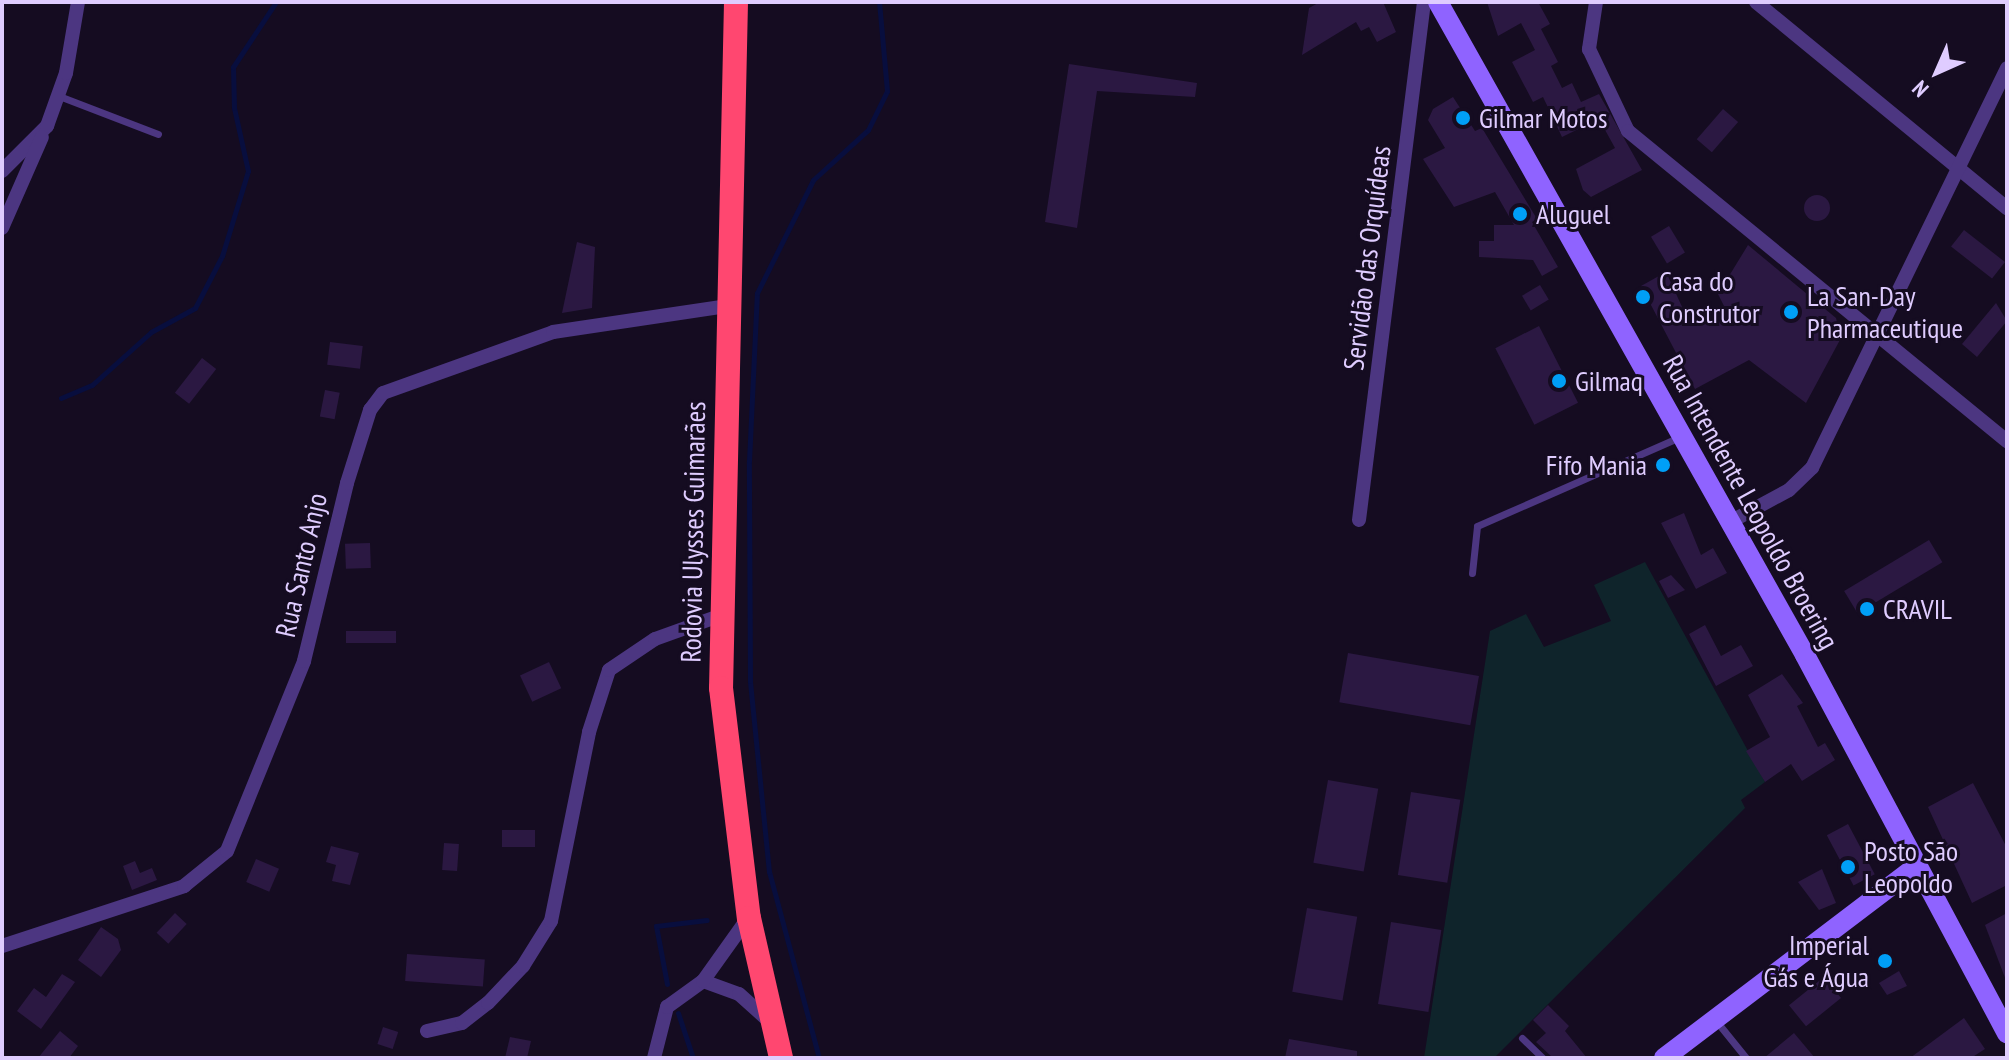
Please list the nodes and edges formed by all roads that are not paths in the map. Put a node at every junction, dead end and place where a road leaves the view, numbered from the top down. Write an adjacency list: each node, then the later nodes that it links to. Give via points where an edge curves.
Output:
1 (78, 2): 8 (street)
2 (736, 2): 15 (highway, Rodovia Ulysses Guimarães)
3 (1424, 2): 19 (street, Servidão das Orquídeas)
4 (1438, 2): 17 (main road, Rua Intendente Leopoldo Broering)
5 (1596, 2): 16 (street, via 1589,49 1628,131)
6 (1756, 2): 11 (street)
7 (2007, 68): 11 (street)
8 (59, 96): 9 (street); 10 (lane)
9 (47, 126): 12 (street); 14 (street)
10 (158, 134)
11 (1958, 168): 13 (street); 16 (street)
12 (2, 171)
13 (2007, 208)
14 (2, 228)
15 (728, 306): 22 (highway, Rodovia Ulysses Guimarães); 25 (street, Rua Santo Anjo, via 553,332 383,393 370,410 347,483 304,661 227,851 184,886)
16 (1877, 335): 18 (street); 20 (street, via 1812,468 1789,490)
17 (1682, 436): 20 (main road, Rua Intendente Leopoldo Broering); 21 (lane, via 1477,526)
18 (2007, 441)
19 (1359, 520)
20 (1730, 522): 23 (main road, Rua Intendente Leopoldo Broering)
21 (1472, 573)
22 (719, 616): 24 (highway, Rodovia Ulysses Guimarães, via 728,775); 29 (street, via 655,639 609,670 589,732 551,921 523,966 488,1003 462,1023)
23 (1917, 866): 27 (main road); 30 (main road, Rua Intendente Leopoldo Broering)
24 (749, 918): 26 (street); 28 (highway, Rodovia Ulysses Guimarães)
25 (2, 946)
26 (703, 981): 28 (street, via 739,994); 32 (street, via 667,1007)
27 (1715, 1019): 35 (main road); 36 (lane)
28 (771, 1023): 33 (highway, Rodovia Ulysses Guimarães)
29 (427, 1031)
30 (2007, 1033)
31 (1522, 1038): 34 (lane)
32 (654, 1058)
33 (781, 1058)
34 (1543, 1058)
35 (1664, 1058)
36 (1746, 1058)

